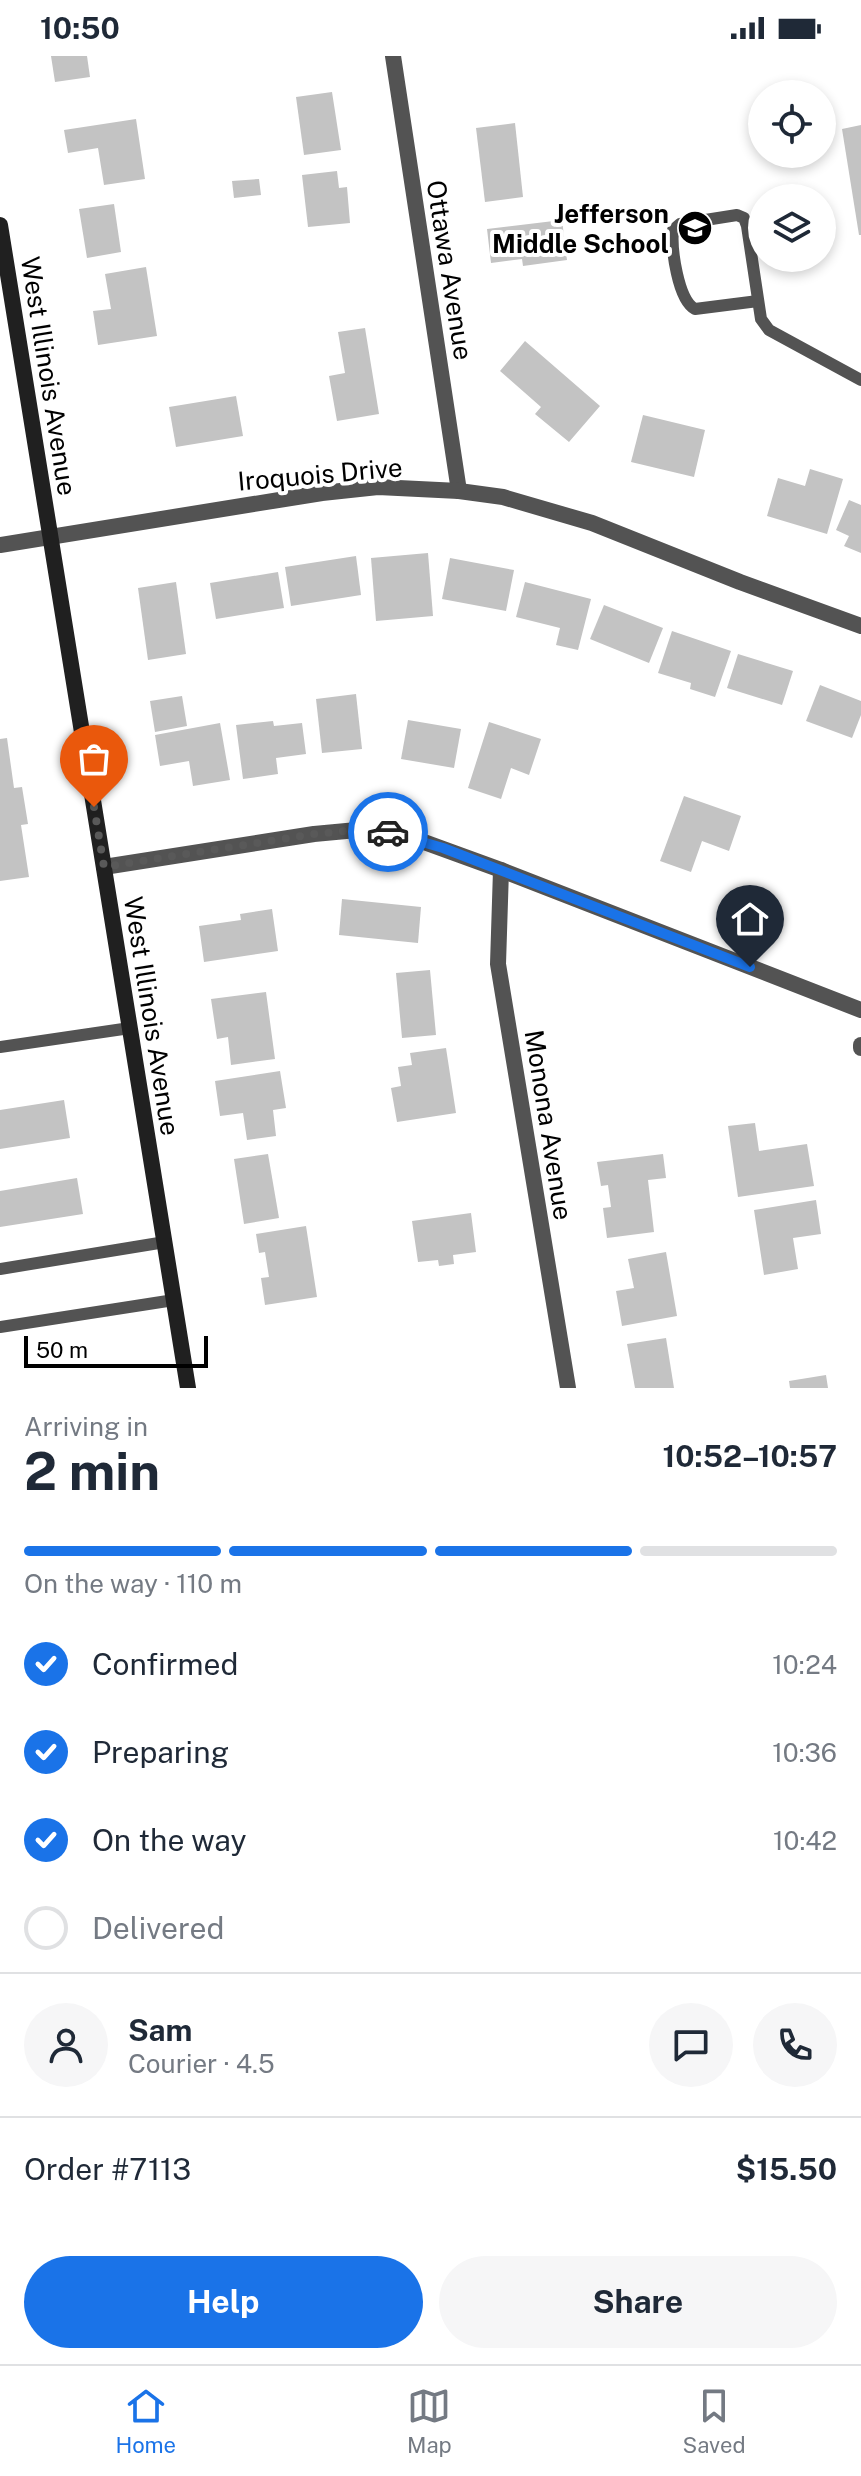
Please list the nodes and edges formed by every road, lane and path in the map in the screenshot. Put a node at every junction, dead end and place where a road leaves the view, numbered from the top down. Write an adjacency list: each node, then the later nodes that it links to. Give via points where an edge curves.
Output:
1 (393, 56): 5 (street, Ottawa Avenue)
2 (0, 225): 6 (main road, West Illinois Avenue)
3 (758, 301): 3 (lane, via 744,218 680,224 673,230 687,305 695,309); 4 (lane, via 769,330)
4 (861, 380)
5 (459, 491): 6 (street, Iroquois Drive, via 378,487 322,493); 8 (street, Iroquois Drive, via 503,497 592,523)
6 (50, 537): 7 (street, Iroquois Drive); 9 (main road, West Illinois Avenue)
7 (0, 545)
8 (861, 626)
9 (104, 867): 10 (street, via 357,830 413,838); 12 (main road, West Illinois Avenue)
10 (501, 870): 11 (street); 19 (street, Monona Avenue, via 498,964)
11 (861, 1010)
12 (130, 1028): 13 (lane); 14 (main road, West Illinois Avenue)
13 (0, 1047)
14 (165, 1242): 15 (lane); 16 (main road, West Illinois Avenue)
15 (0, 1269)
16 (174, 1300): 17 (lane); 18 (main road, West Illinois Avenue)
17 (0, 1327)
18 (188, 1388)
19 (568, 1388)

